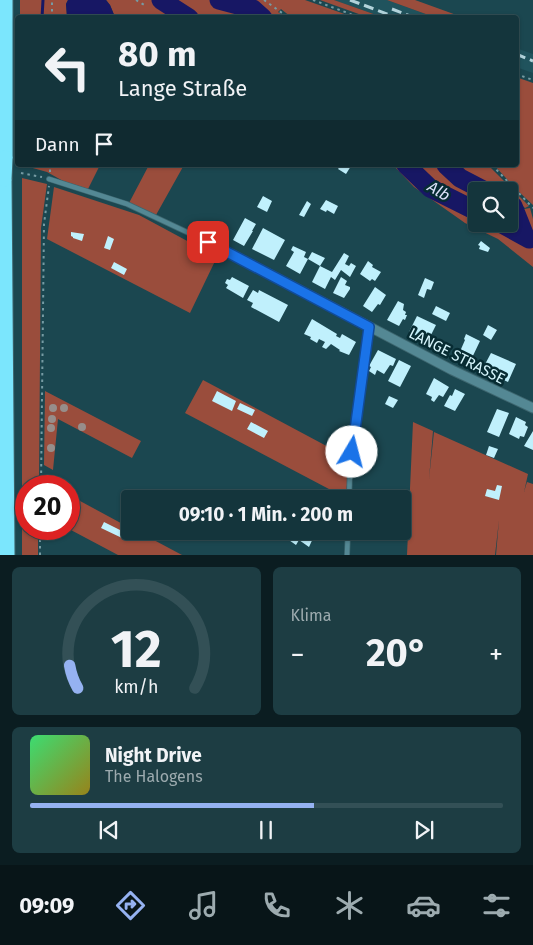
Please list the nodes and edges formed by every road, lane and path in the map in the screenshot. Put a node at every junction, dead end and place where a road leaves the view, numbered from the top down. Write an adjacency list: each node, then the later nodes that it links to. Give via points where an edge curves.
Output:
1 (5, 0): 23 (highway, bridge)
2 (52, 0): 7 (path)
3 (136, 0): 6 (path)
4 (264, 0): 8 (path)
5 (313, 0): 9 (path)
6 (146, 6)
7 (52, 15)
8 (285, 15)
9 (353, 15)
10 (519, 75): 11 (path)
11 (533, 80)
12 (494, 167): 15 (path)
13 (21, 173): 14 (path)
14 (50, 179): 16 (lane, via 127,204); 19 (path, via 44,224)
15 (533, 208)
16 (208, 242): 17 (street, LANGE STRASSE)
17 (369, 327): 18 (street, LANGE STRASSE); 20 (lane)
18 (533, 408)
19 (41, 475)
20 (349, 490)
21 (40, 540): 24 (path)
22 (348, 540): 25 (lane)
23 (7, 555)
24 (40, 555)
25 (347, 555)

